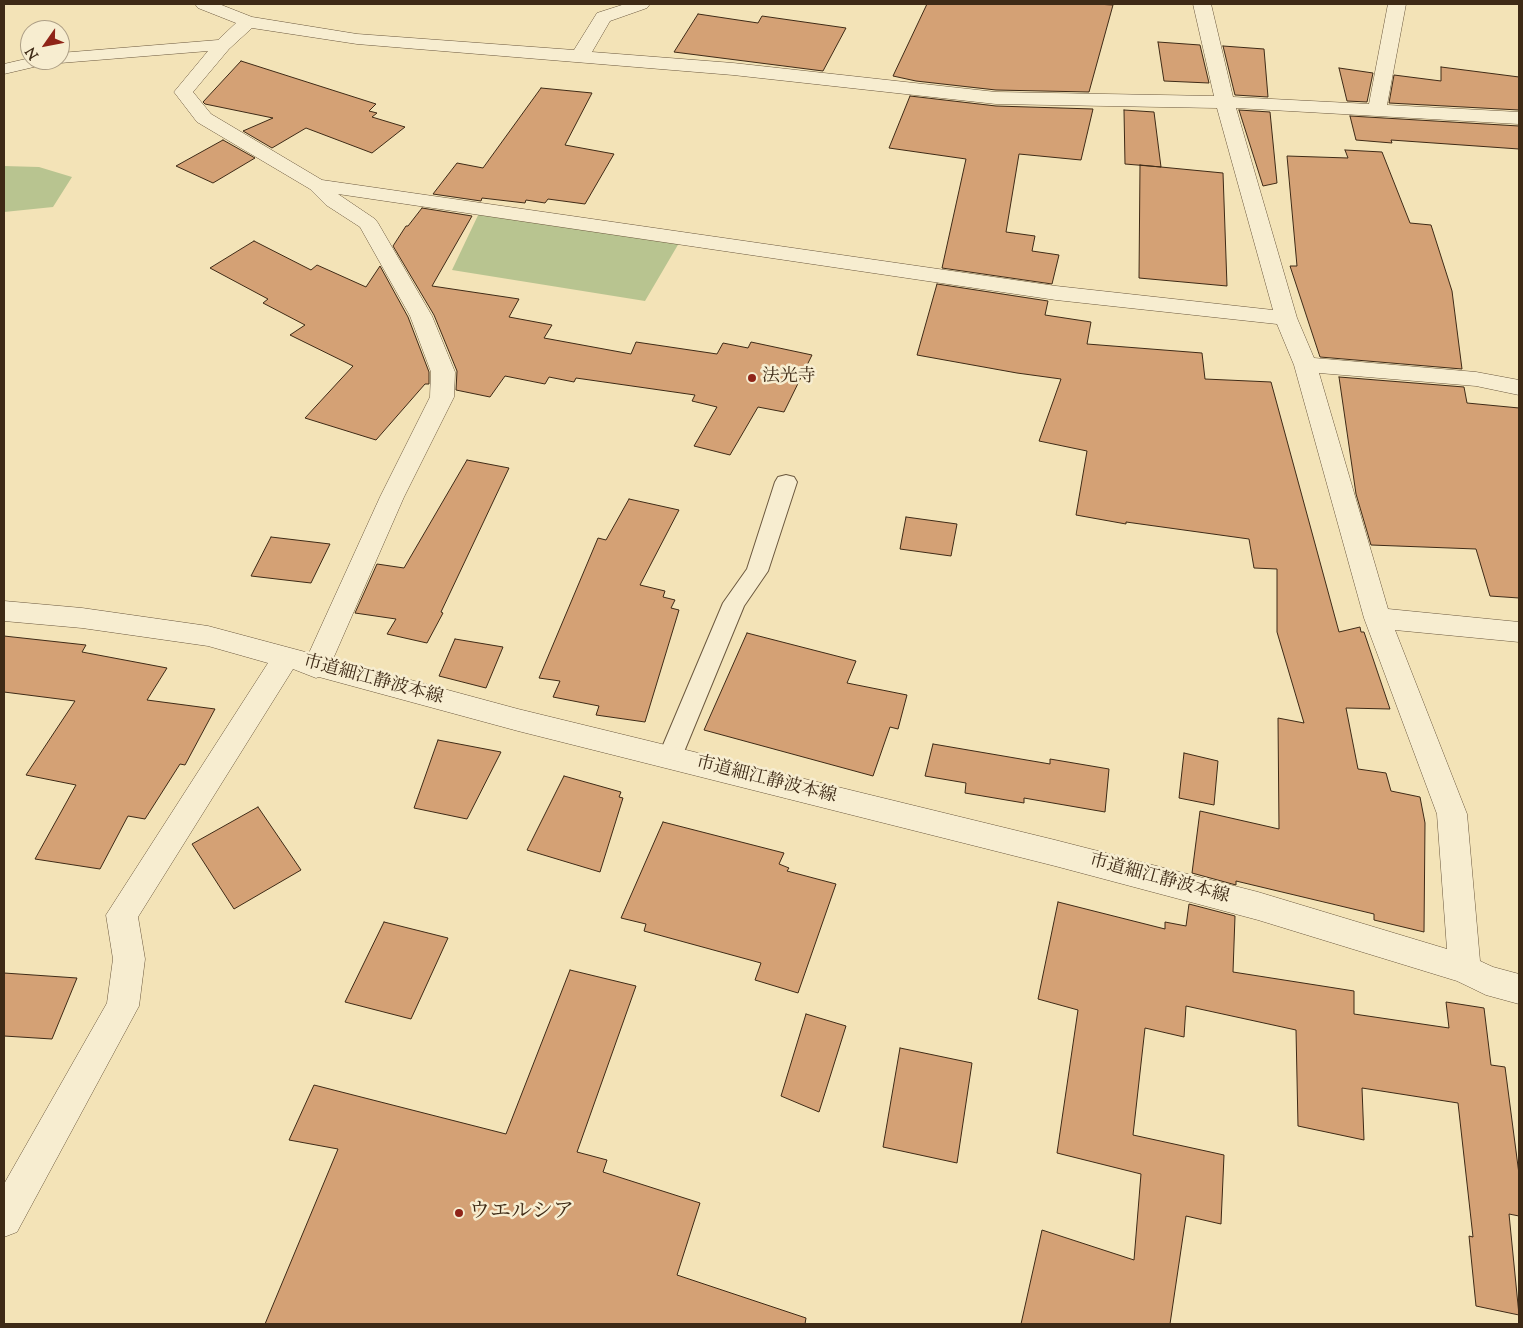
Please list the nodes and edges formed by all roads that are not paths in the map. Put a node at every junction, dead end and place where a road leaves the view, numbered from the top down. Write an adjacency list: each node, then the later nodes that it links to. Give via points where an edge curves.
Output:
1 (204, 4): 5 (street)
2 (641, 4): 7 (street, via 603,17)
3 (1202, 4): 11 (street)
4 (1397, 4): 12 (street)
5 (248, 22): 6 (street); 7 (street, via 357,39)
6 (223, 45): 8 (street); 14 (street, via 183,92 204,118)
7 (580, 56): 11 (street, via 996,98)
8 (70, 57)
9 (20, 65): 10 (street)
10 (4, 68)
11 (1225, 102): 12 (street); 15 (street)
12 (1377, 110): 13 (street)
13 (1519, 118)
14 (317, 185): 15 (street, via 1056,293); 23 (street, via 333,201 368,223 421,316 443,372 439,404 392,497)
15 (1286, 318): 16 (street)
16 (1304, 365): 17 (street, via 1476,379); 20 (street)
17 (1519, 387)
18 (786, 482): 24 (lane, via 757,571 734,603)
19 (4, 611): 22 (street, 市道細江静波本線, via 82,618 208,636)
20 (1377, 618): 21 (street); 25 (street, via 1452,814)
21 (1519, 632)
22 (286, 657): 23 (street, 市道細江静波本線); 27 (street, via 122,915 129,959 123,1006)
23 (316, 667): 24 (street, 市道細江静波本線)
24 (670, 757): 25 (street, 市道細江静波本線, via 1258,906)
25 (1466, 969): 26 (street, 市道細江静波本線, via 1486,980)
26 (1519, 990)
27 (4, 1219)

